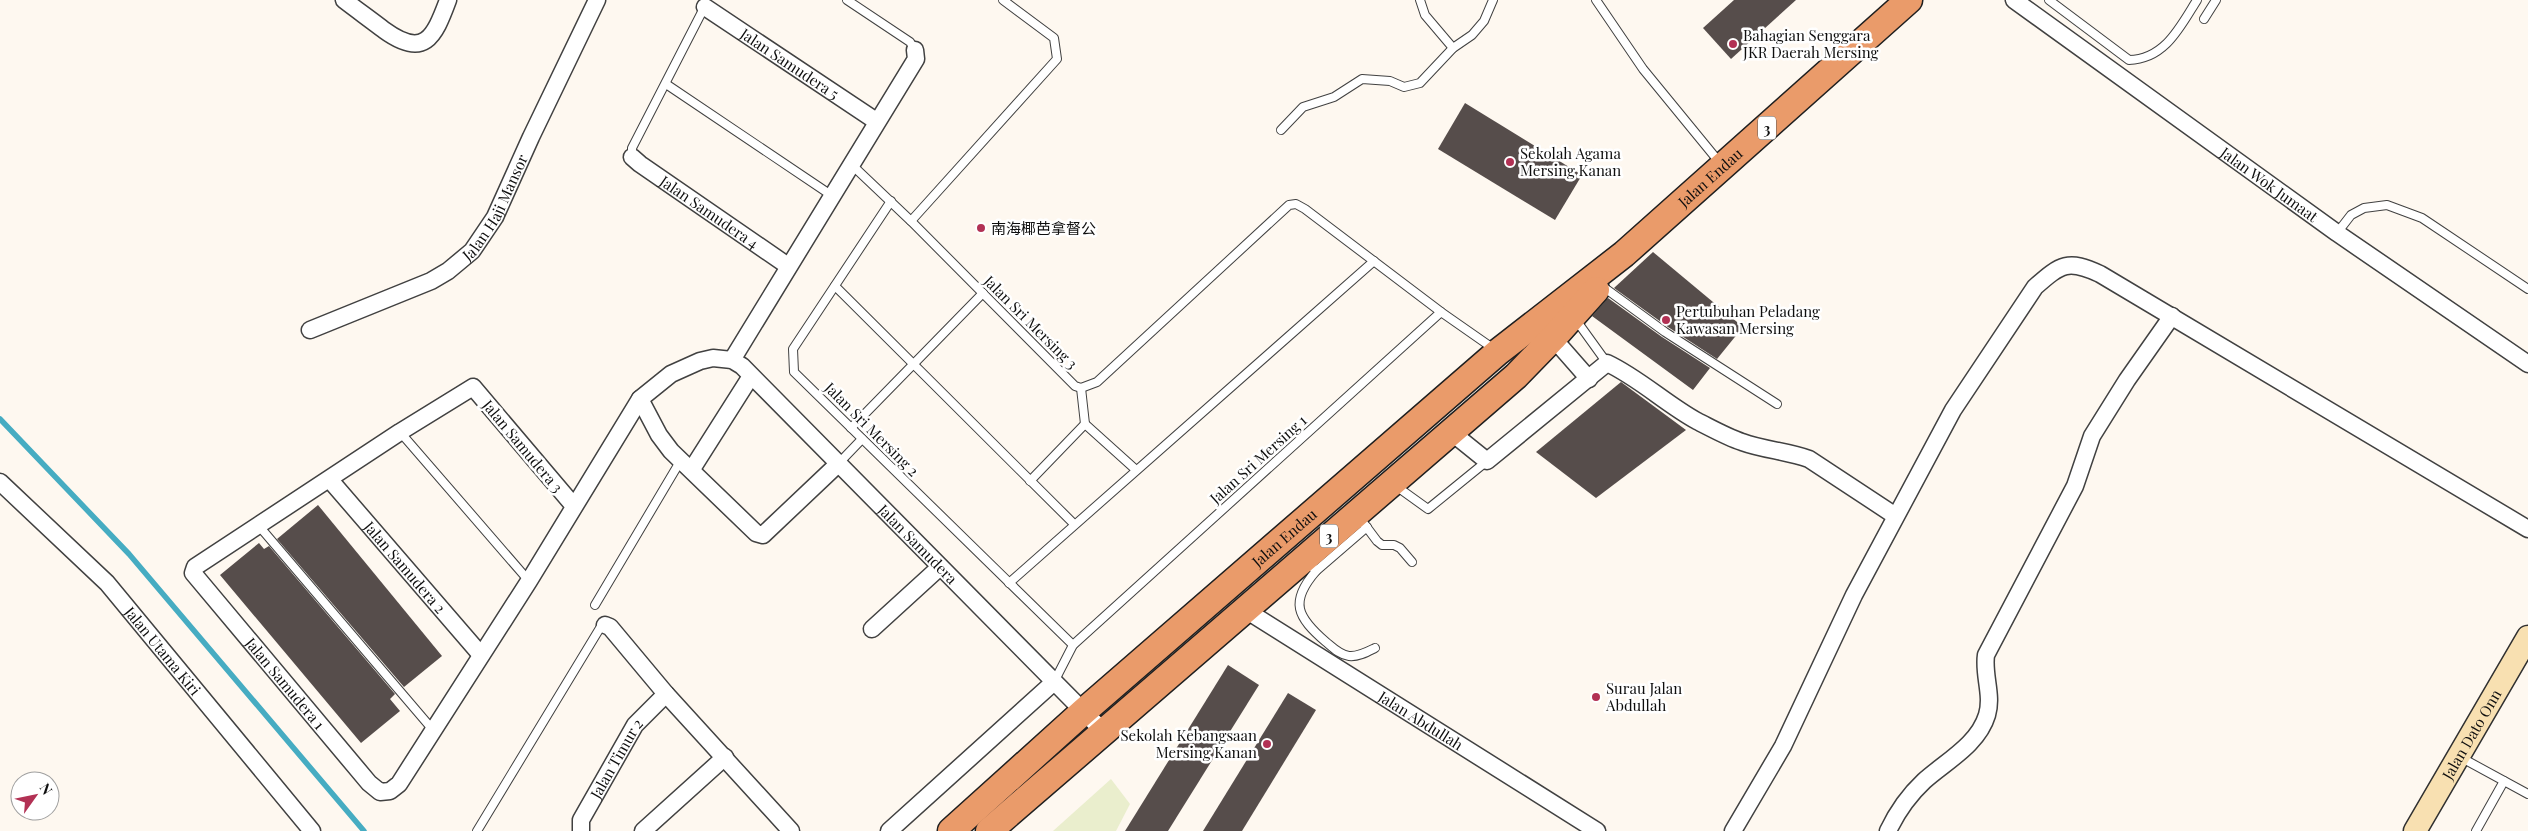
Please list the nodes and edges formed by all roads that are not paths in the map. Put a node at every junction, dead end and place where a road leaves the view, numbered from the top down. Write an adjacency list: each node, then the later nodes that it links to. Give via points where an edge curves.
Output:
1 (344, 0): 2 (street, via 398,40 410,45 430,37)
2 (448, 0)
3 (597, 0): 39 (street, Jalan Haji Mansor, via 501,207 472,251 431,281)
4 (847, 0): 17 (lane, via 910,42)
5 (1003, 0): 26 (lane, via 1054,38 1057,59)
6 (1420, 0): 16 (lane, via 1425,15)
7 (1493, 0): 16 (lane, via 1484,21 1472,35)
8 (1596, 0): 23 (lane, via 1642,69)
9 (1908, 0): 23 (highway, Jalan Endau / 3)
10 (2014, 0): 27 (street, Jalan Wok Jumaat)
11 (2049, 0): 12 (lane, via 2129,60 2165,47)
12 (2197, 0)
13 (2216, 0): 15 (lane)
14 (706, 4): 18 (lane); 19 (street, Jalan Samudera 5)
15 (2204, 19)
16 (1453, 48): 20 (lane, via 1420,83 1404,87 1390,80 1362,78 1334,97 1303,107)
17 (915, 50): 19 (street, via 916,59)
18 (666, 84): 21 (lane, via 632,148); 24 (lane)
19 (876, 121): 22 (street)
20 (1281, 130)
21 (632, 157): 30 (street, Jalan Samudera 4)
22 (850, 163): 24 (street); 25 (lane, Jalan Sri Mersing 3)
23 (1723, 166): 28 (highway, Jalan Endau / 3)
24 (831, 195): 30 (street)
25 (891, 201): 26 (lane, Jalan Sri Mersing 3); 32 (lane, Jalan Sri Mersing 2)
26 (911, 221): 34 (lane, Jalan Sri Mersing 3)
27 (2336, 233): 33 (lane, via 2351,215 2364,208 2387,205 2422,218); 45 (street, Jalan Wok Jumaat)
28 (1624, 254): 31 (highway, Jalan Endau / 3); 38 (highway, Jalan Endau / 3)
29 (1374, 261): 35 (lane); 48 (lane, Jalan Sri Mersing 3, via 1305,209 1296,204 1289,205 1097,382); 59 (lane)
30 (788, 266): 42 (street)
31 (1600, 284): 36 (highway, Jalan Endau / 3); 50 (lane, via 1650,322)
32 (835, 286): 44 (lane); 52 (lane, Jalan Sri Mersing 2, via 793,349 794,372)
33 (2528, 290)
34 (983, 293): 44 (lane); 48 (lane, Jalan Sri Mersing 3, via 1075,386)
35 (1441, 312): 41 (lane); 80 (lane, Jalan Sri Mersing 1)
36 (1573, 316): 40 (highway, Jalan Endau / 3); 43 (lane)
37 (2172, 316): 65 (street, via 2082,265 2069,264 2048,276 2023,302 1952,410); 69 (street); 102 (street, via 2092,436 2074,486 1986,654 1989,687 1986,717 1964,748 1908,798)
38 (1528, 327): 40 (street); 41 (highway, Jalan Endau / 3)
39 (310, 330)
40 (1553, 338): 47 (street); 54 (highway, Jalan Endau / 3, via 1516,376)
41 (1498, 352): 85 (highway, Jalan Endau / 3)
42 (732, 360): 46 (street, Jalan Samudera); 49 (street, via 713,358 690,365 671,374)
43 (1607, 363): 47 (street); 65 (street, via 1697,421 1742,442 1809,459)
44 (914, 364): 52 (lane); 61 (lane)
45 (2528, 364)
46 (752, 376): 57 (street); 58 (street, Jalan Samudera)
47 (1590, 379): 56 (street)
48 (1081, 388): 51 (lane)
49 (640, 399): 57 (street, via 660,435); 64 (street)
50 (1777, 404)
51 (1085, 424): 59 (lane); 61 (lane)
52 (851, 428): 55 (lane, Jalan Sri Mersing 2)
53 (400, 432): 60 (street); 64 (street, Jalan Samudera 3, via 473,387); 73 (lane)
54 (1451, 432): 56 (street); 62 (highway, Jalan Endau / 3)
55 (862, 439): 58 (lane); 74 (lane, Jalan Sri Mersing 2)
56 (1487, 461): 62 (lane, via 1428,509)
57 (686, 464): 58 (street, via 756,532 763,535); 75 (lane)
58 (838, 464): 72 (street, Jalan Samudera)
59 (1135, 470): 67 (lane)
60 (330, 480): 68 (street); 82 (street, Jalan Samudera 2)
61 (1030, 481): 67 (lane)
62 (1391, 483): 66 (highway, Jalan Endau / 3)
63 (3, 490): 92 (street, Jalan Utama Kiri, via 118,596)
64 (573, 505): 73 (street)
65 (1894, 516): 101 (street, via 1783,746)
66 (1361, 521): 70 (lane, via 1377,541 1400,548); 71 (highway, Jalan Endau / 3)
67 (1074, 524): 74 (lane)
68 (260, 526): 86 (lane); 86 (street, Jalan Samudera 1, via 195,567 193,573 369,783 380,792 390,791 399,784)
69 (2528, 529)
70 (1412, 562)
71 (1310, 565): 76 (highway, Jalan Endau / 3); 81 (lane, via 1300,599 1301,610 1310,628 1342,655 1351,657)
72 (940, 567): 78 (street); 83 (street, Jalan Samudera)
73 (529, 581): 82 (street)
74 (1009, 583): 80 (lane, Jalan Sri Mersing 2)
75 (595, 605)
76 (1244, 610): 87 (highway, Jalan Endau / 3); 100 (street, Jalan Abdullah)
77 (605, 625): 84 (street); 93 (lane, via 600,628)
78 (872, 629)
79 (2528, 637): 88 (main road, Jalan Dato Onn)
80 (1073, 645): 83 (lane, Jalan Sri Mersing 1)
81 (1375, 648)
82 (481, 655): 86 (street)
83 (1054, 682): 85 (street, Jalan Samudera); 97 (street)
84 (666, 694): 89 (street); 94 (street, Jalan Timur 2, via 636,725 581,820)
85 (1083, 712): 87 (street, Jalan Samudera); 98 (highway, Jalan Endau / 3)
86 (433, 730)
87 (1103, 731): 99 (highway, Jalan Endau / 3)
88 (2458, 756): 90 (lane); 103 (main road, Jalan Dato Onn)
89 (725, 757): 95 (street); 96 (street)
90 (2504, 781): 91 (lane); 104 (lane)
91 (2528, 794)
92 (312, 831)
93 (477, 831)
94 (581, 831)
95 (643, 831)
96 (791, 831)
97 (889, 831)
98 (951, 831)
99 (988, 831)
100 (1597, 831)
101 (1733, 831)
102 (1888, 831)
103 (2415, 831)
104 (2476, 831)

